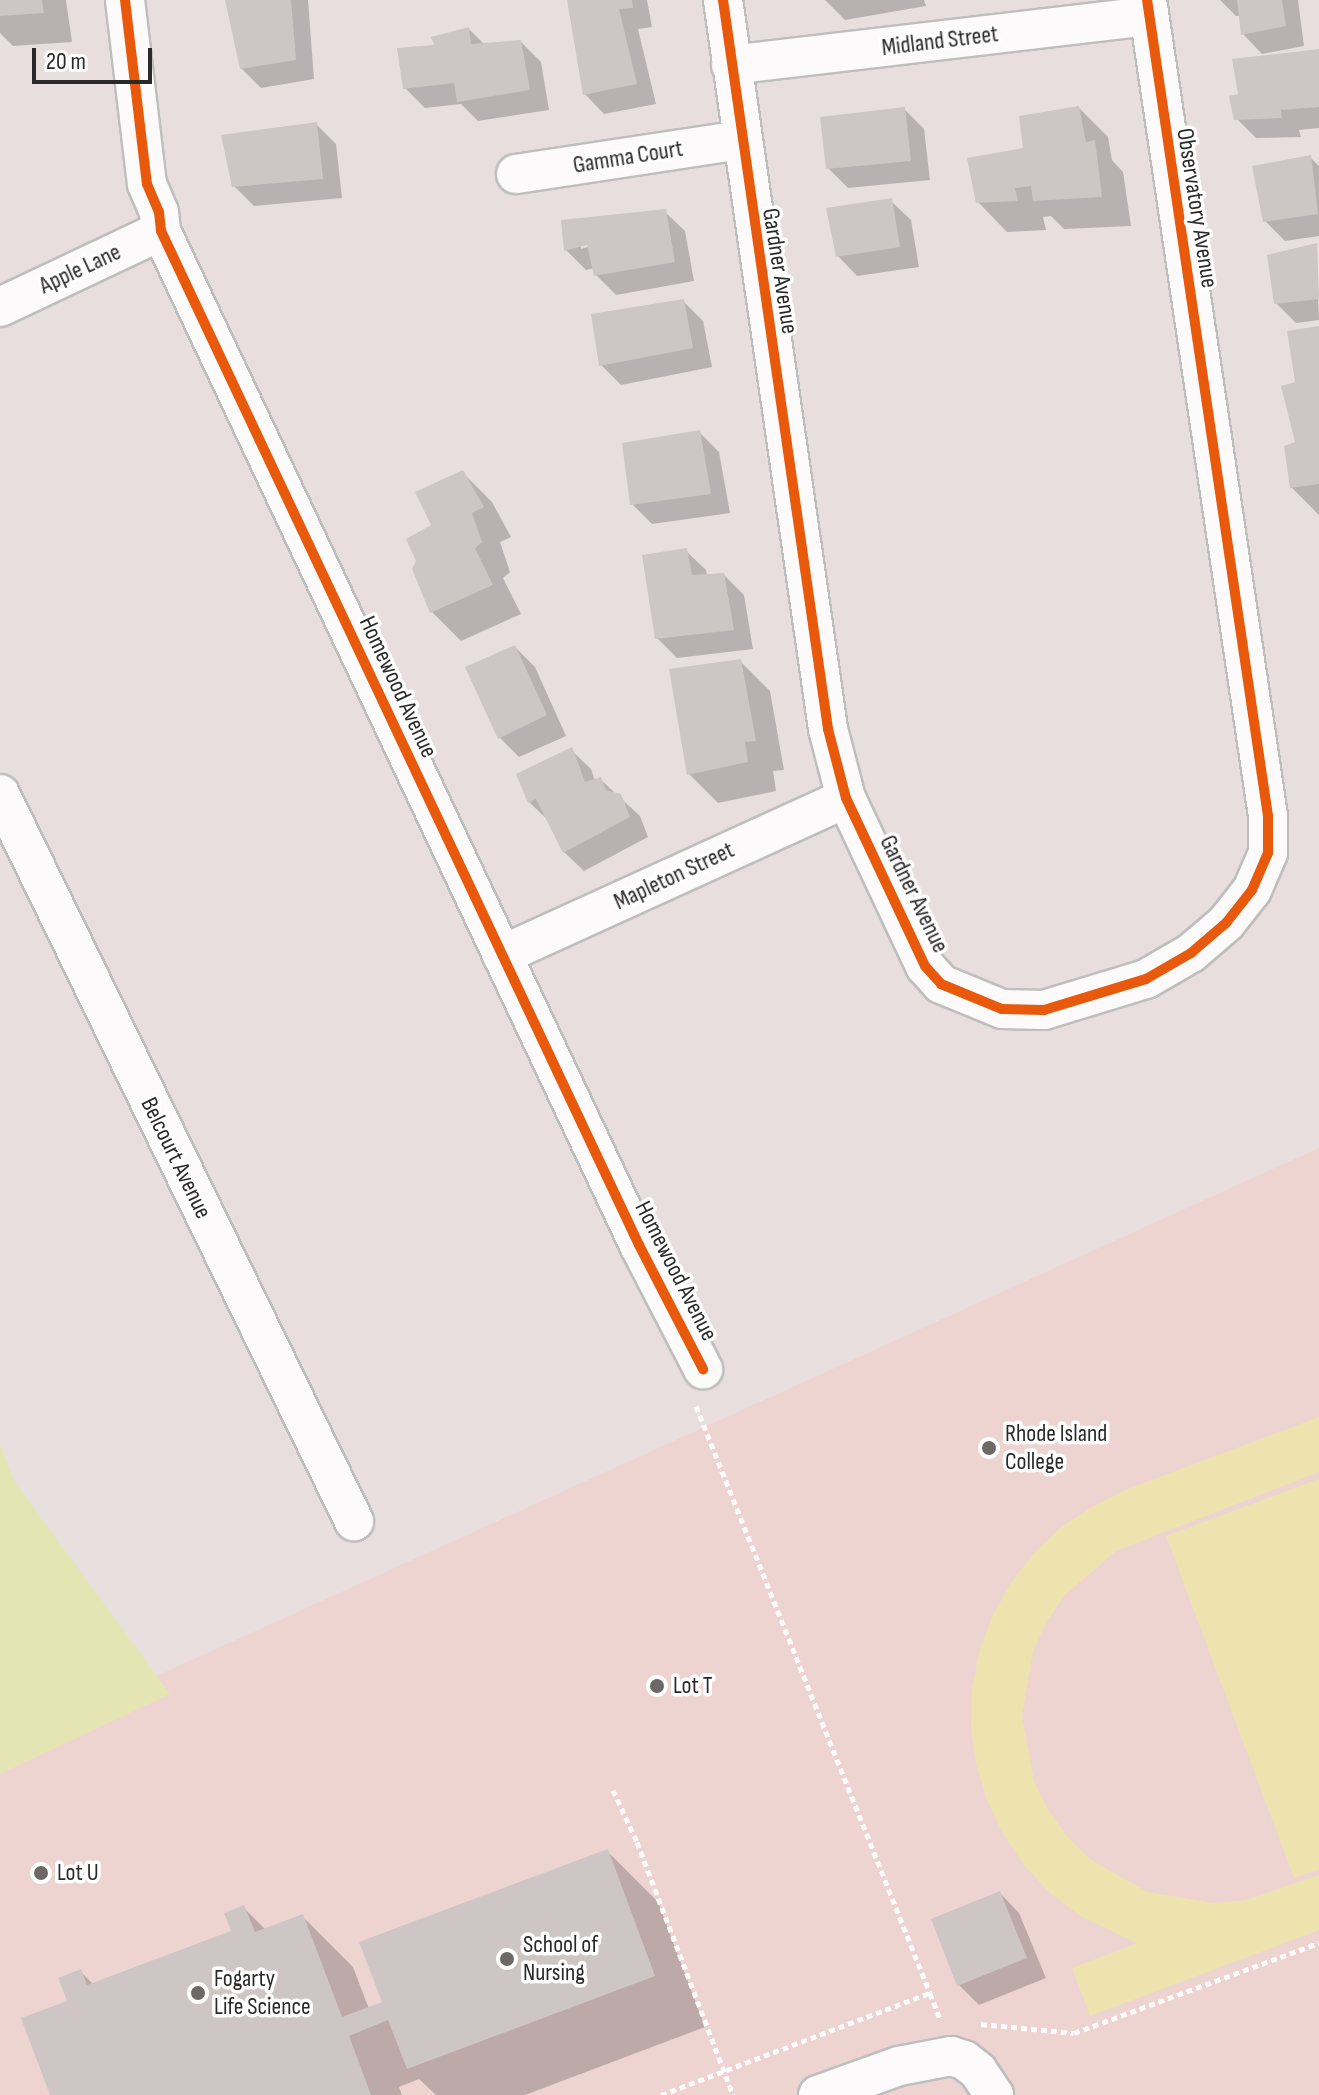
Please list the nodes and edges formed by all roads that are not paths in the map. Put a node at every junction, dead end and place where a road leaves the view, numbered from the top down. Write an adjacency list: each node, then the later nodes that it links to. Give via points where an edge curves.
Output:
1 (125, 0): 7 (street, Homewood Avenue, via 147,184)
2 (723, 0): 4 (street, Gardner Avenue)
3 (1148, 8): 4 (street, Midland Street); 9 (street, Observatory Avenue)
4 (731, 65): 5 (street, Gardner Avenue)
5 (740, 140): 6 (street, Gamma Court); 11 (street, Gardner Avenue, via 828,729)
6 (516, 174)
7 (161, 231): 8 (street, Apple Lane); 12 (street, Homewood Avenue)
8 (0, 307)
9 (1209, 421): 11 (street, Gardner Avenue, via 1268,816 1268,853 1252,890 1226,923 1191,953 1146,979 1044,1010 1002,1009 941,984 925,966)
10 (0, 794): 14 (street, Belcourt Avenue)
11 (846, 798): 12 (street, Mapleton Street)
12 (502, 955): 13 (street, Homewood Avenue)
13 (703, 1369)
14 (354, 1521)
15 (818, 2095): 16 (street, via 899,2066 951,2056 978,2071)
16 (994, 2095)

